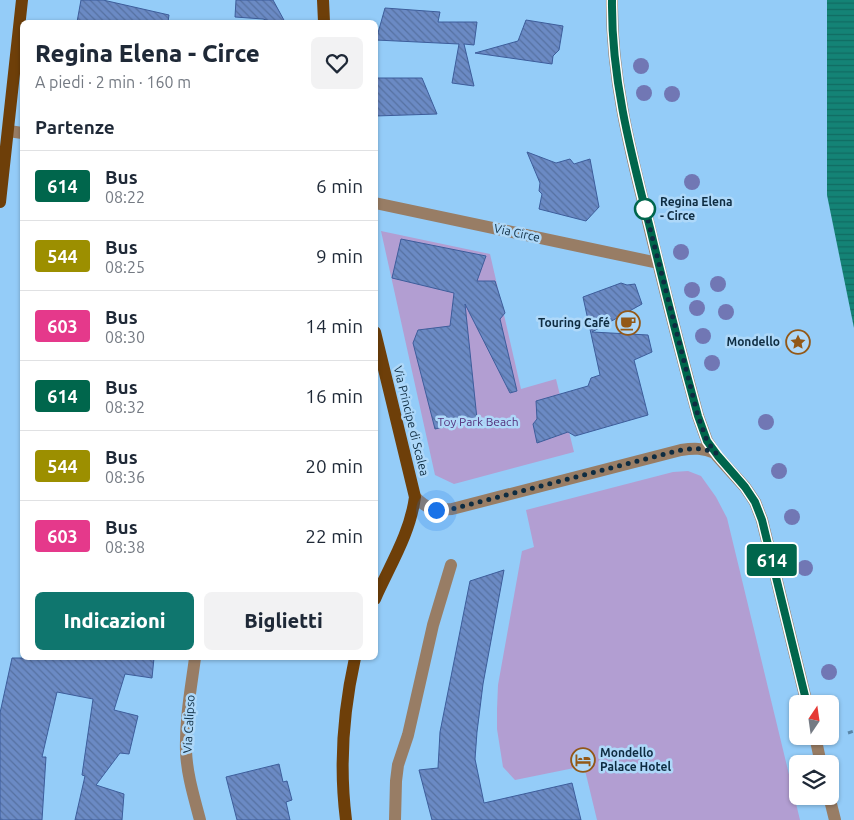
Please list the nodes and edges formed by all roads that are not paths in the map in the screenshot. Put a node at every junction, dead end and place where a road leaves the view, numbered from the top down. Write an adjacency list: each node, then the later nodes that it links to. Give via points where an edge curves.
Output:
1 (22, 0): 4 (main road)
2 (323, 0): 6 (main road)
3 (612, 0): 11 (street, via 618,89)
4 (20, 20)
5 (20, 20): 7 (main road)
6 (324, 20)
7 (9, 131): 8 (street); 9 (main road)
8 (20, 134)
9 (0, 202)
10 (378, 204): 11 (street, Via Circe)
11 (658, 263): 13 (street, via 698,416 707,441)
12 (378, 344): 14 (main road, Via Principe di Scalea)
13 (716, 453): 14 (street, via 695,447 452,509 424,507); 19 (street, via 745,487 762,520)
14 (415, 497): 16 (main road, Via Principe di Scalea, via 407,530)
15 (451, 564): 23 (street, via 398,765)
16 (378, 593)
17 (195, 660): 21 (street, Via Calipso, via 186,750)
18 (355, 660): 22 (main road, via 343,740)
19 (805, 695)
20 (831, 805): 24 (street)
21 (200, 820)
22 (346, 820)
23 (396, 820)
24 (835, 820)

